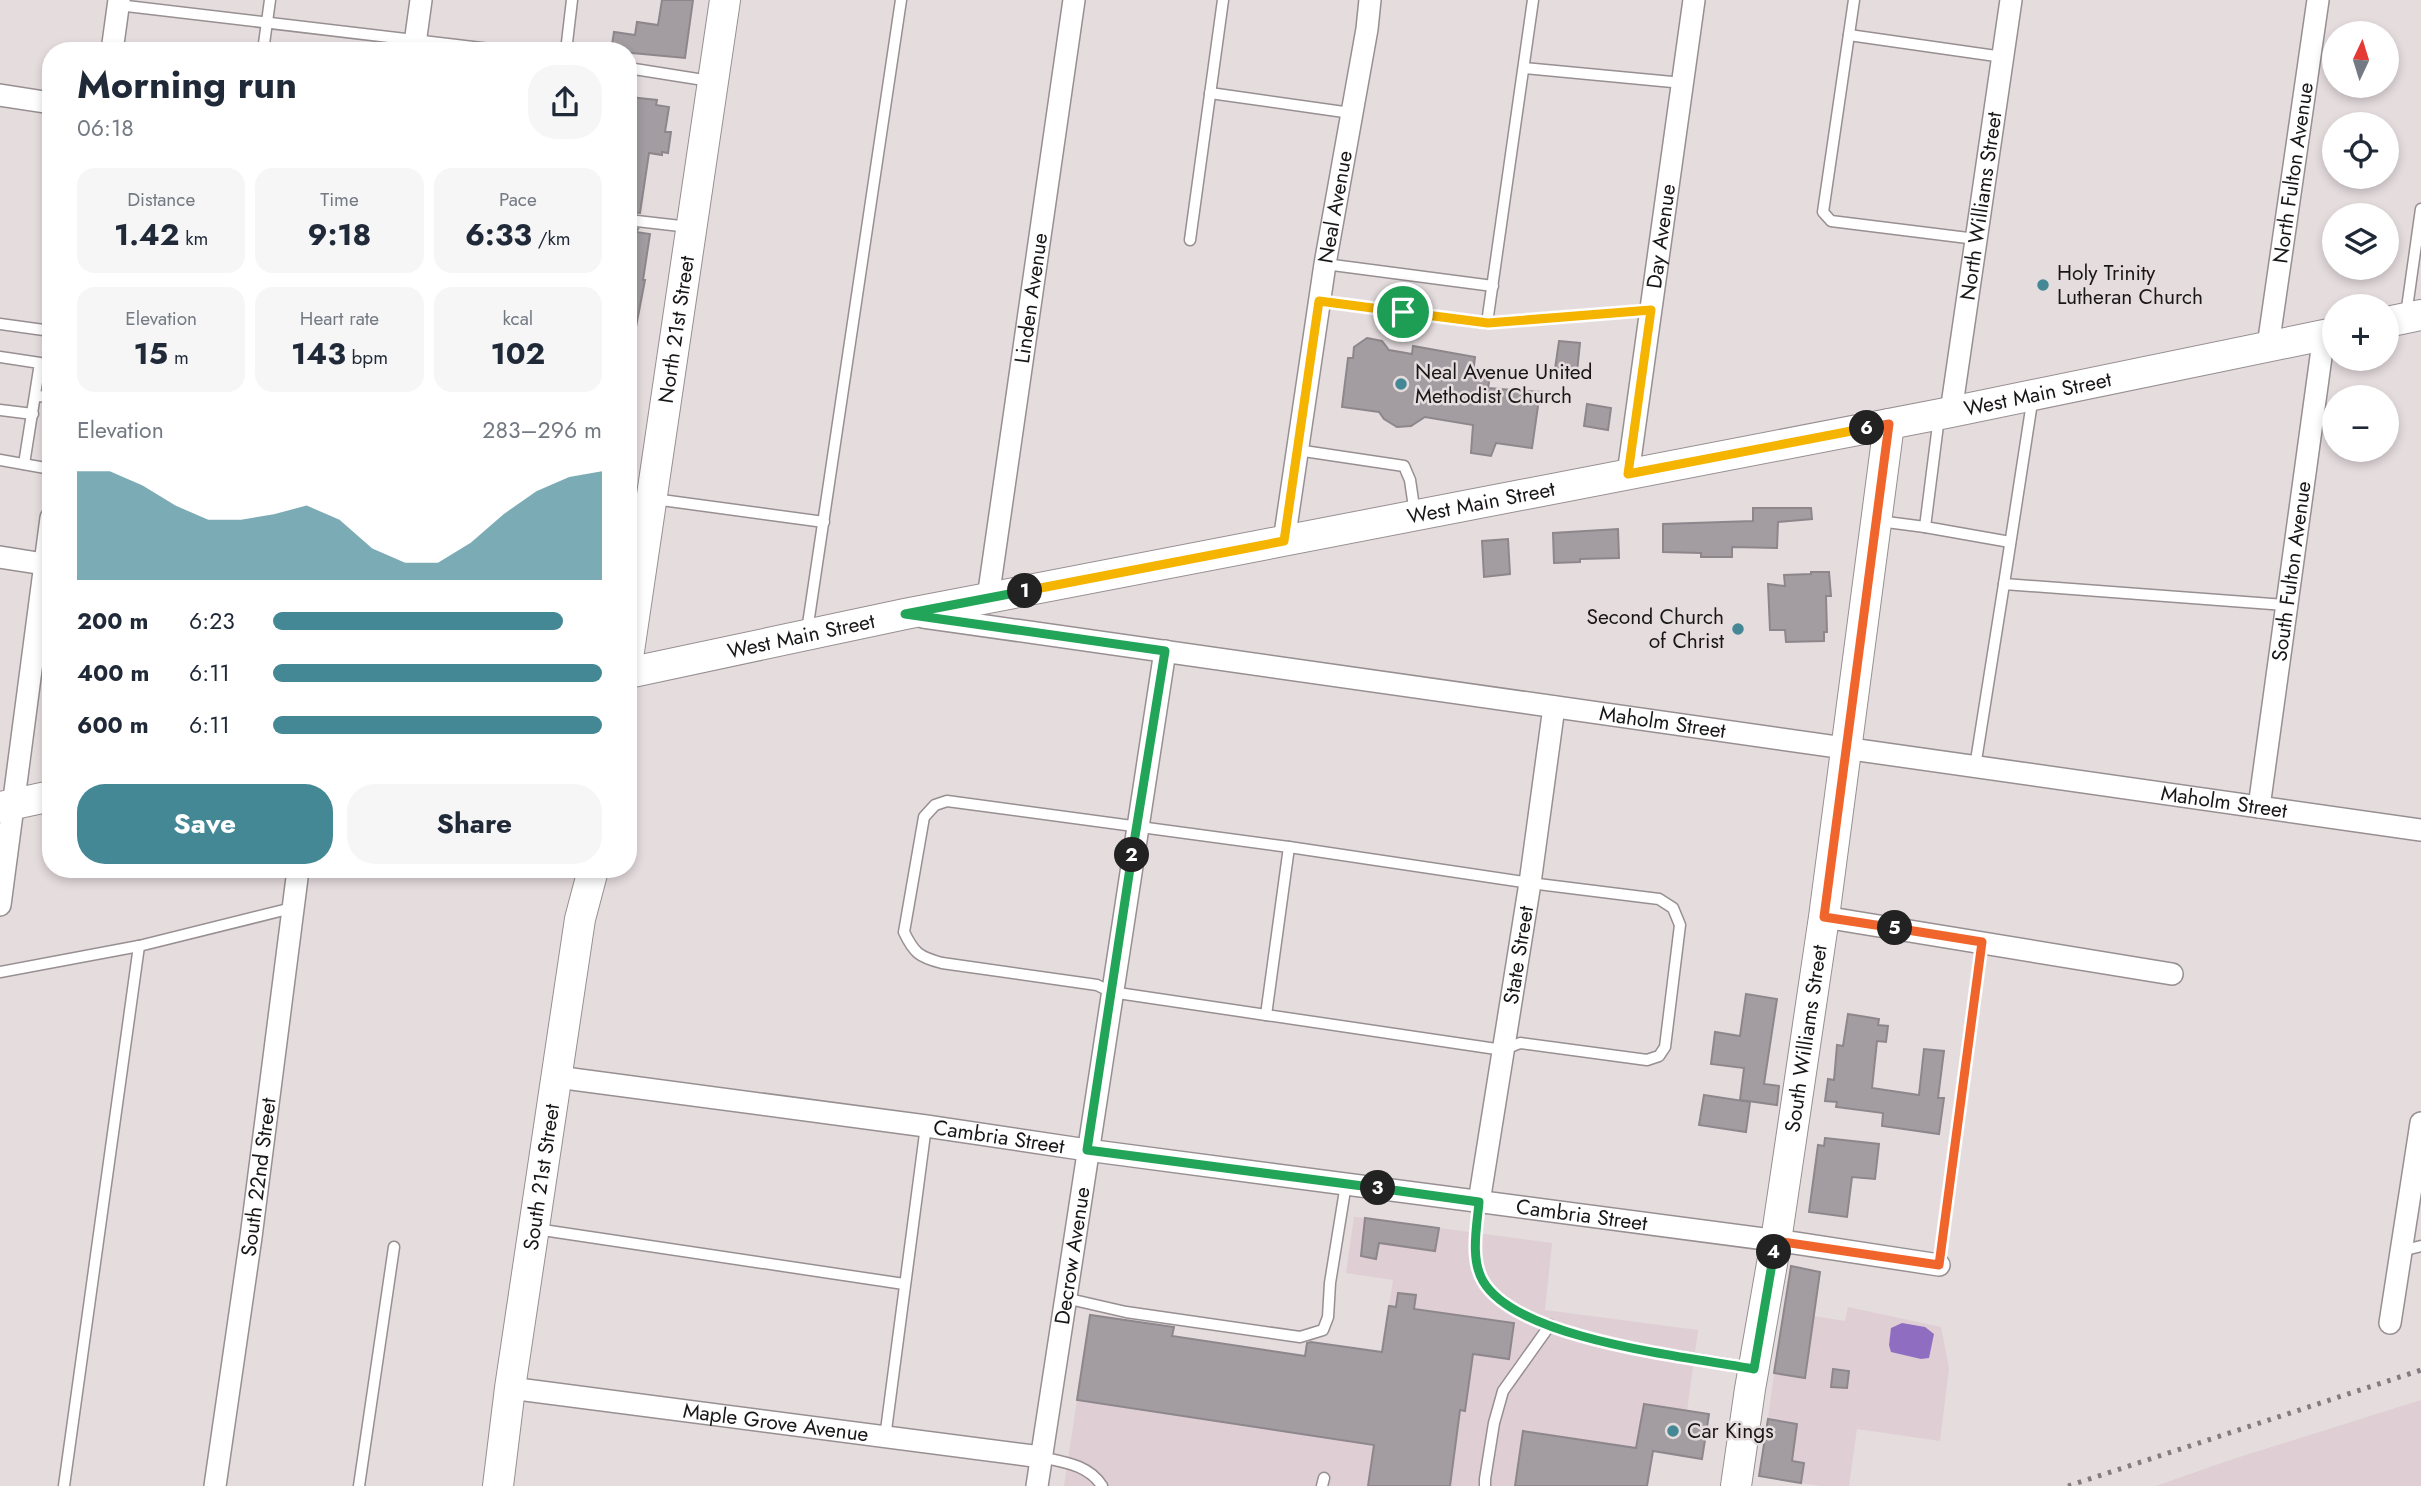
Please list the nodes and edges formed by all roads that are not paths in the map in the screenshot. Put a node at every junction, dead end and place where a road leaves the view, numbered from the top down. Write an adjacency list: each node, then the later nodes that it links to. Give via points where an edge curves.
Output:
1 (270, 0): 15 (lane)
2 (421, 0): 20 (street)
3 (572, 0): 21 (lane)
4 (725, 0): 25 (main road, North 21st Street)
5 (901, 0): 63 (lane)
6 (1074, 0): 72 (street, Linden Avenue)
7 (1223, 0): 27 (lane)
8 (1370, 0): 30 (street, Neal Avenue)
9 (1534, 0): 23 (lane)
10 (1695, 0): 26 (street, Day Avenue)
11 (1854, 0): 16 (lane)
12 (2011, 0): 22 (street, North Williams Street)
13 (2318, 0): 45 (street, North Fulton Avenue)
14 (119, 2): 15 (lane); 17 (street)
15 (266, 24): 18 (lane); 19 (lane)
16 (1849, 35): 22 (lane); 34 (lane, via 1823,212 1831,221)
17 (113, 42)
18 (264, 42)
19 (393, 42)
20 (414, 42)
21 (567, 42)
22 (2003, 57): 34 (street, North Williams Street)
23 (1524, 68): 26 (lane); 37 (lane)
24 (637, 69): 25 (lane)
25 (713, 81): 33 (main road, North 21st Street)
26 (1683, 83): 39 (street, Day Avenue)
27 (1210, 93): 30 (lane); 35 (lane)
28 (0, 95): 29 (street)
29 (42, 102)
30 (1351, 113): 36 (street, Neal Avenue)
31 (2421, 209): 40 (lane)
32 (637, 221): 33 (lane)
33 (692, 228): 60 (main road, North 21st Street)
34 (1976, 239): 53 (street, North Williams Street)
35 (1190, 240)
36 (1325, 264): 37 (lane); 38 (street, Neal Avenue)
37 (1493, 286): 41 (lane)
38 (1319, 301): 41 (lane); 55 (street, Neal Avenue)
39 (1651, 310): 41 (lane); 59 (street, Day Avenue)
40 (2404, 318)
41 (1488, 323)
42 (0, 324): 43 (lane)
43 (42, 330)
44 (2322, 335): 45 (main road, West Main Street)
45 (2268, 346): 50 (main road, West Main Street)
46 (0, 357): 48 (lane, via 40,363)
47 (2323, 371): 73 (street, South Fulton Avenue)
48 (36, 396): 49 (lane); 52 (lane)
49 (42, 396)
50 (2033, 396): 53 (main road, West Main Street); 66 (lane)
51 (0, 410): 52 (lane)
52 (33, 414): 57 (lane)
53 (1945, 414): 54 (main road, West Main Street); 64 (lane)
54 (1889, 424): 59 (main road, West Main Street); 62 (main road, South Williams Street)
55 (1297, 450): 61 (lane, via 1404,466); 65 (street, Neal Avenue)
56 (0, 460): 57 (lane)
57 (24, 464): 58 (lane)
58 (42, 467)
59 (1628, 474): 61 (main road, West Main Street)
60 (647, 514): 63 (lane); 71 (main road, North 21st Street)
61 (1415, 516): 65 (main road, West Main Street)
62 (1877, 520): 64 (lane); 79 (main road, South Williams Street)
63 (824, 522): 75 (lane)
64 (1925, 527): 66 (lane)
65 (1284, 541): 72 (main road, West Main Street)
66 (2010, 542): 70 (lane)
67 (0, 557): 68 (street)
68 (42, 564)
69 (42, 577): 82 (street)
70 (2004, 584): 73 (lane); 80 (lane)
71 (637, 590)
72 (988, 598): 74 (main road, West Main Street)
73 (2285, 605): 83 (street, South Fulton Avenue)
74 (905, 614): 75 (main road, West Main Street); 76 (street, Maholm Street)
75 (807, 635): 77 (main road, West Main Street)
76 (1165, 651): 78 (street, Maholm Street); 84 (street, Decrow Avenue)
77 (637, 671)
78 (1555, 707): 79 (street, Maholm Street); 89 (street, State Street)
79 (1846, 748): 80 (street, Maholm Street); 92 (main road, South Williams Street)
80 (1975, 767): 83 (street, Maholm Street)
81 (42, 798): 82 (main road)
82 (6, 806): 90 (street)
83 (2259, 807): 85 (street, Maholm Street)
84 (1137, 825): 86 (lane); 97 (street, Decrow Avenue); 97 (lane, via 965,802 935,805 925,817 904,932 912,949 925,959 1097,985)
85 (2421, 830)
86 (1289, 846): 89 (lane); 98 (lane)
87 (297, 878): 91 (street, South 22nd Street)
88 (591, 878): 100 (main road, South 21st Street, via 580,919)
89 (1530, 883): 99 (street, State Street); 99 (lane, via 1659,900 1673,908 1680,925 1665,1046 1659,1056 1647,1060 1520,1043)
90 (0, 905)
91 (292, 908): 94 (lane); 120 (street, South 22nd Street)
92 (1824, 917): 93 (street); 107 (main road, South Williams Street)
93 (1982, 942): 96 (street); 110 (lane)
94 (139, 946): 95 (lane); 119 (lane)
95 (0, 972)
96 (2172, 974)
97 (1111, 992): 98 (lane); 103 (street, Decrow Avenue)
98 (1266, 1015): 99 (lane)
99 (1503, 1050): 105 (street, State Street)
100 (557, 1077): 102 (street, Cambria Street); 106 (main road, South 21st Street)
101 (2421, 1123): 109 (street)
102 (926, 1126): 103 (street, Cambria Street); 111 (lane)
103 (1087, 1150): 104 (street, Cambria Street); 112 (street, Decrow Avenue)
104 (1346, 1184): 105 (street, Cambria Street); 112 (lane, via 1323,1330 1300,1337 1126,1312)
105 (1479, 1202): 107 (street, Cambria Street); 114 (lane, via 1477,1258 1483,1281 1494,1297)
106 (535, 1229): 111 (lane); 116 (main road, South 21st Street)
107 (1776, 1241): 110 (street, Cambria Street); 115 (main road, South Williams Street)
108 (394, 1247): 121 (lane)
109 (2411, 1248): 113 (street)
110 (1939, 1265)
111 (904, 1284): 117 (lane)
112 (1065, 1298): 118 (street, Decrow Avenue)
113 (2390, 1323)
114 (1550, 1325): 115 (lane, via 1647,1351); 125 (lane, via 1503,1391)
115 (1754, 1369): 126 (main road, South Williams Street)
116 (510, 1388): 117 (street, Maple Grove Avenue); 122 (main road, South 21st Street)
117 (885, 1438): 118 (street, Maple Grove Avenue)
118 (1041, 1457): 123 (street, Decrow Avenue); 124 (lane, via 1077,1465 1095,1475)
119 (64, 1486)
120 (215, 1486)
121 (359, 1486)
122 (498, 1486)
123 (1037, 1486)
124 (1102, 1486)
125 (1485, 1486)
126 (1736, 1486)

